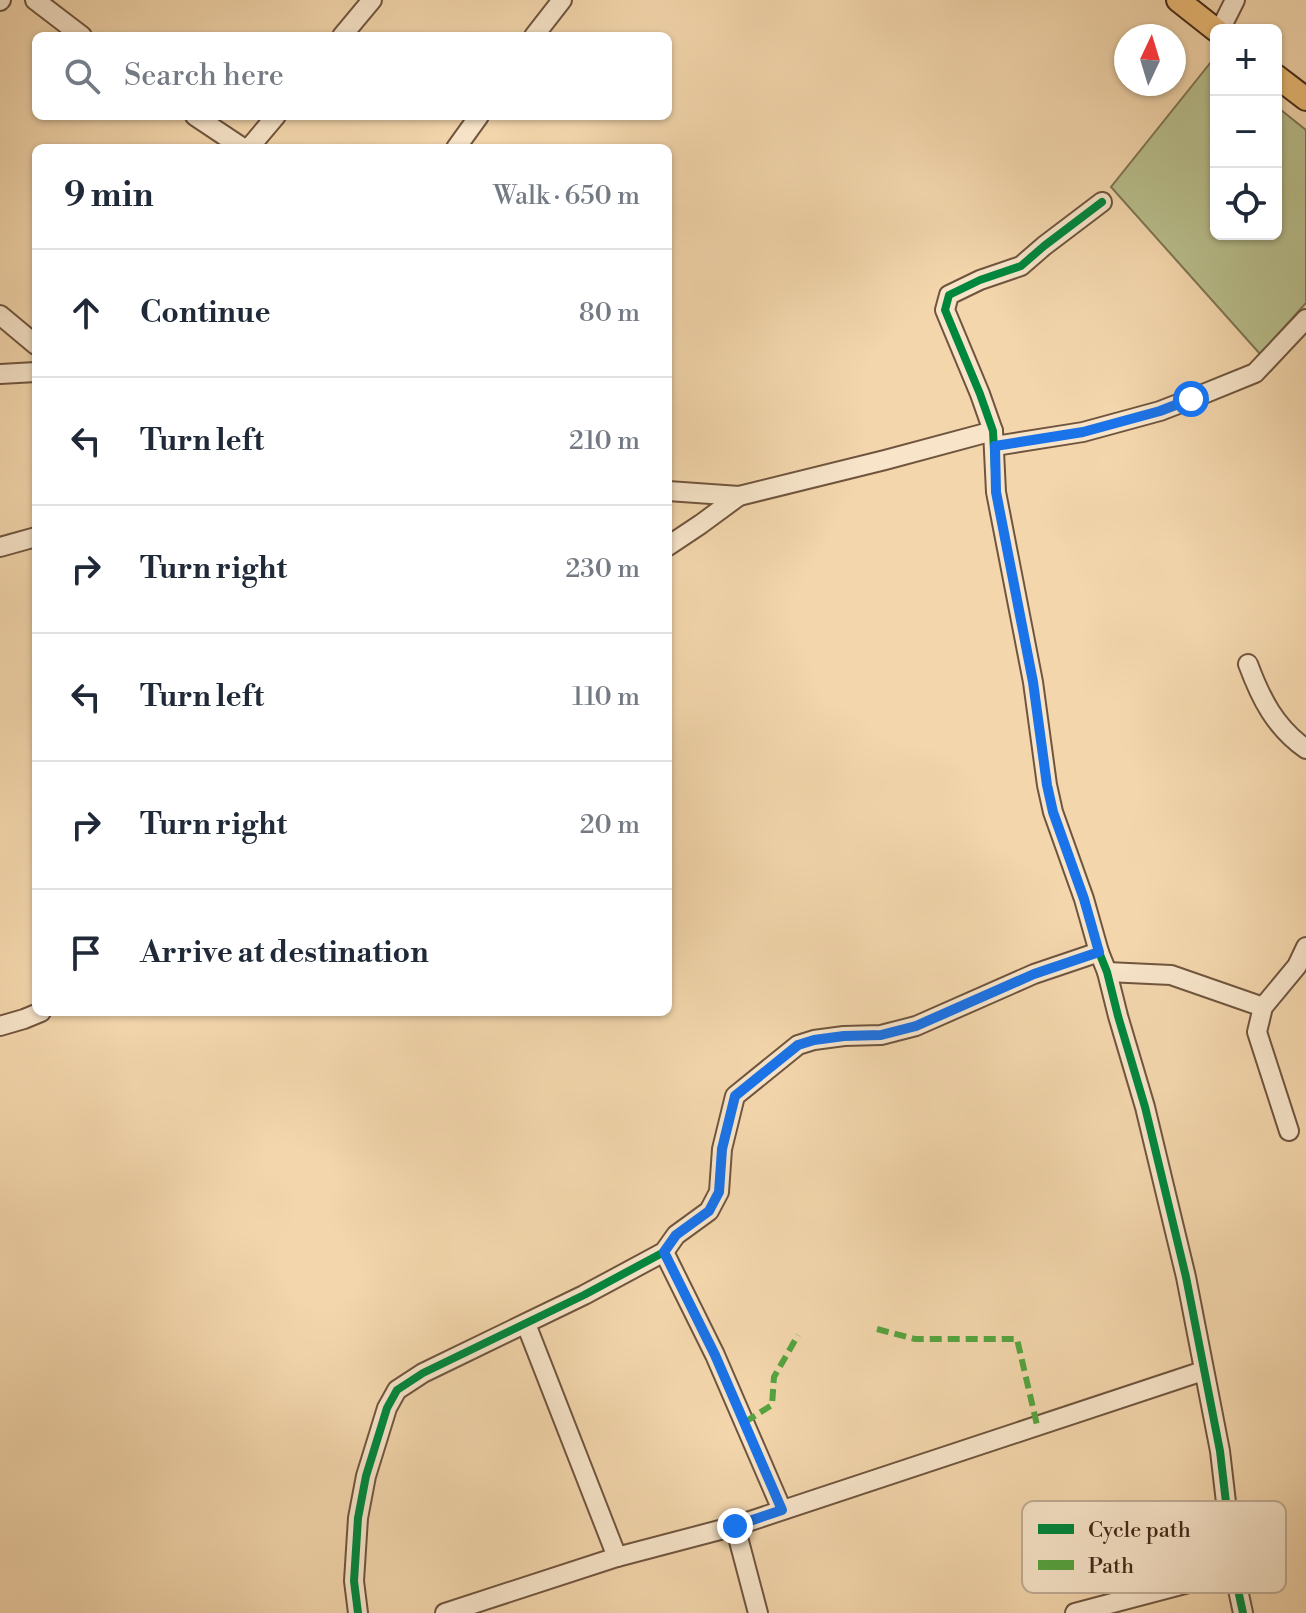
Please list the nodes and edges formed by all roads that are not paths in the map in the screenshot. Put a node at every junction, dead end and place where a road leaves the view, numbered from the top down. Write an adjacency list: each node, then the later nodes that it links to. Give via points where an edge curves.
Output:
1 (35, 0): 8 (street)
2 (372, 0): 9 (street)
3 (562, 0): 10 (street)
4 (1178, 0): 6 (main road)
5 (1235, 0): 7 (street)
6 (1210, 24)
7 (1221, 24)
8 (77, 32)
9 (345, 32)
10 (537, 32)
11 (1282, 81): 12 (main road)
12 (1306, 99)
13 (201, 120): 16 (street)
14 (272, 120): 17 (street)
15 (476, 120): 18 (street)
16 (240, 144)
17 (250, 144)
18 (459, 144)
19 (1102, 202): 25 (street, via 1021,266 949,295 945,310)
20 (0, 315): 22 (street)
21 (1306, 319): 25 (street, via 1255,373 1160,411 1083,432)
22 (32, 342)
23 (32, 372): 24 (street)
24 (0, 374)
25 (994, 438): 27 (street); 34 (street, via 996,492 1047,785)
26 (672, 491): 27 (street)
27 (739, 496): 29 (street)
28 (32, 538): 30 (street)
29 (672, 543)
30 (0, 547)
31 (1248, 664): 32 (street, via 1260,697)
32 (1306, 749)
33 (1306, 947): 36 (street)
34 (1099, 952): 35 (street); 40 (street, via 916,1026 798,1045 735,1096 722,1149 719,1192 709,1211 676,1235)
35 (1107, 972): 36 (street, via 1171,975); 42 (street, via 1145,1107)
36 (1263, 1007): 39 (street, via 1257,1032)
37 (32, 1016): 38 (street)
38 (0, 1026)
39 (1289, 1131)
40 (664, 1252): 41 (street); 44 (street)
41 (526, 1324): 46 (street); 49 (street, via 397,1390 366,1476 358,1518)
42 (1203, 1371): 43 (street); 44 (street)
43 (1226, 1501)
44 (782, 1510): 45 (street)
45 (735, 1526): 46 (street); 51 (street)
46 (617, 1557): 50 (street)
47 (1151, 1593): 52 (street)
48 (1239, 1593): 53 (street)
49 (358, 1613)
50 (445, 1613)
51 (758, 1613)
52 (1075, 1613)
53 (1243, 1613)

